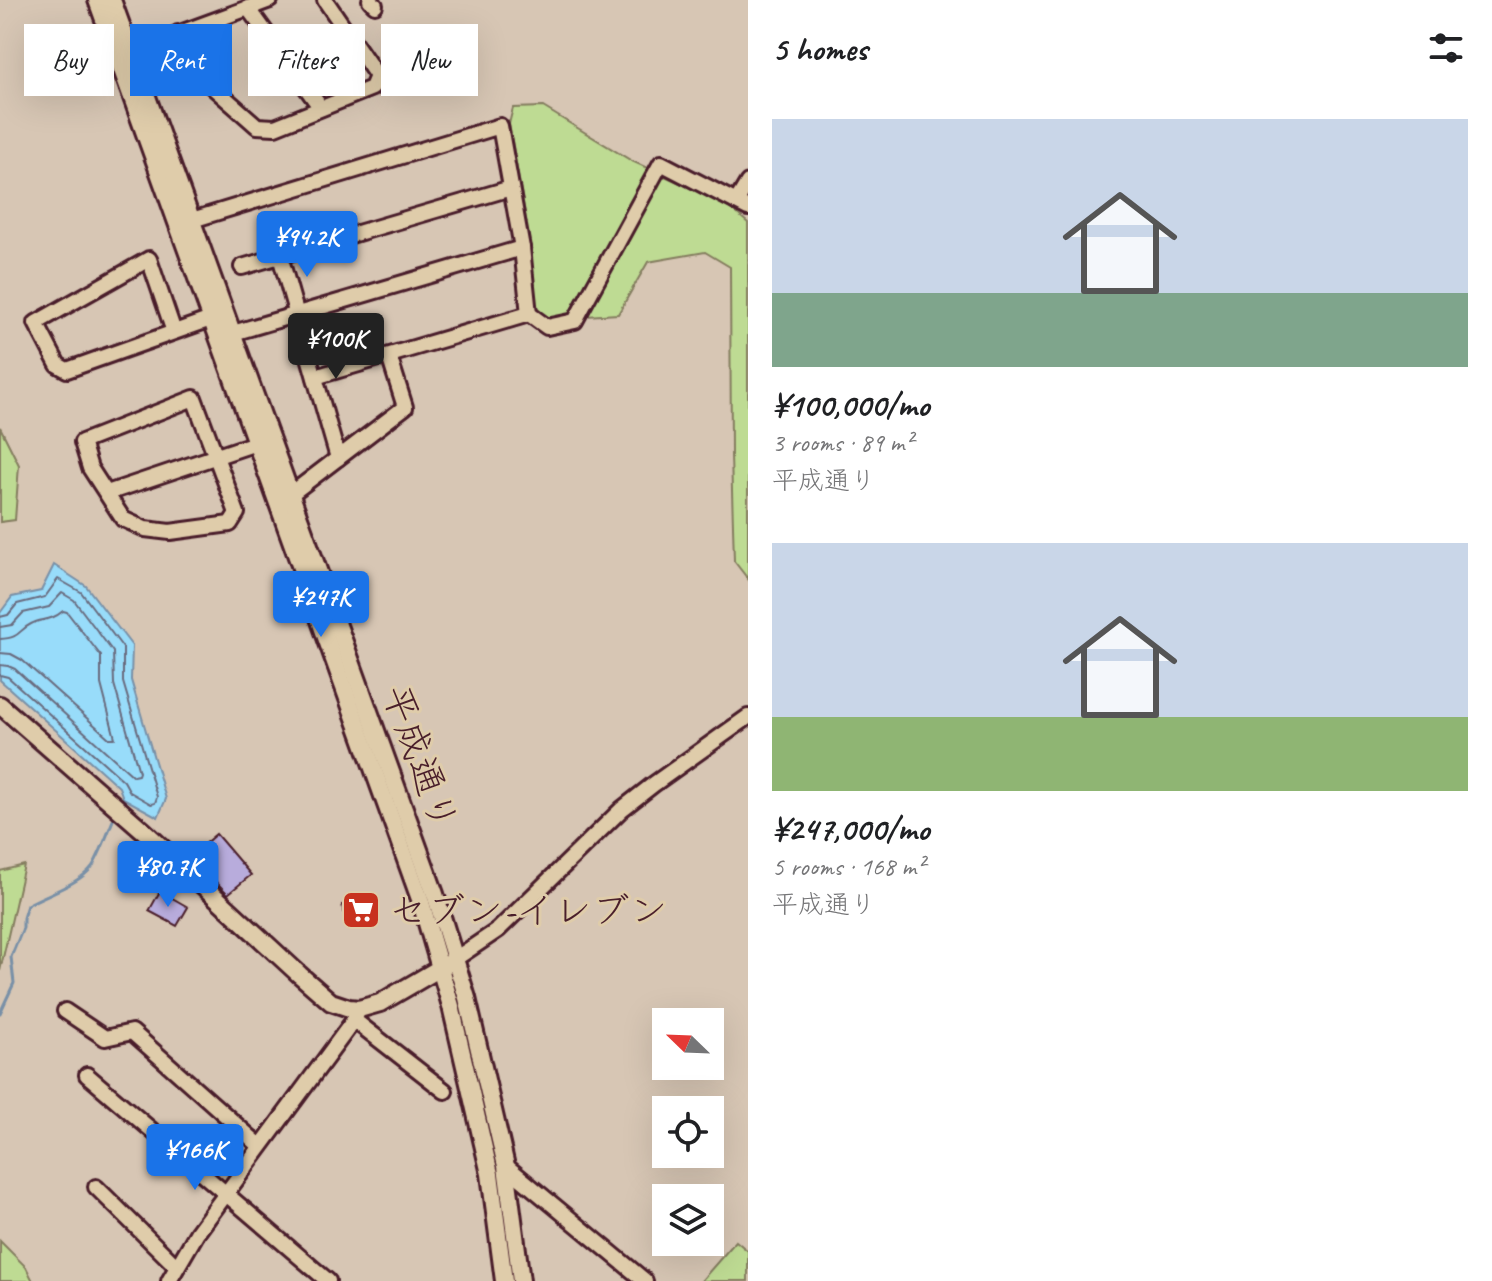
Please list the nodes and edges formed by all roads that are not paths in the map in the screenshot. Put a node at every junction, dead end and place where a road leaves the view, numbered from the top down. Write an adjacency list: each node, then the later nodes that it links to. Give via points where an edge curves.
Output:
1 (97, 0): 20 (street, 平成通り)
2 (112, 0): 7 (street, 平成通り)
3 (270, 0): 5 (street)
4 (325, 0): 10 (street, via 377,76 372,88)
5 (248, 8): 6 (street); 10 (street)
6 (203, 24)
7 (130, 48)
8 (147, 96): 14 (street, 平成通り)
9 (223, 96): 10 (street, via 257,126 275,127)
10 (321, 108)
11 (748, 182): 13 (street)
12 (511, 188): 14 (street, via 500,126); 15 (street); 16 (street)
13 (742, 205): 19 (street, via 661,163 575,321 547,327)
14 (192, 220): 22 (street, 平成通り)
15 (522, 248): 18 (street); 19 (street)
16 (280, 256): 17 (street); 18 (street)
17 (242, 267)
18 (297, 314): 22 (street); 24 (street)
19 (529, 314): 23 (street)
20 (211, 319): 21 (street); 25 (street, 平成通り)
21 (174, 332): 21 (street, via 67,370 58,365 36,323 149,259)
22 (233, 333): 29 (street, 平成通り)
23 (389, 356): 24 (street); 27 (street, via 405,407)
24 (315, 377): 27 (street)
25 (256, 443): 26 (street); 32 (street, 平成通り, via 420,899)
26 (215, 457): 28 (street); 28 (street, via 237,513 230,524 170,532 145,529 123,519); 28 (street, via 194,398 82,442 90,468)
27 (338, 458): 29 (street)
28 (107, 493)
29 (291, 494): 32 (street, 平成通り, via 435,894)
30 (0, 705): 34 (street, via 331,1002)
31 (748, 717): 32 (street, via 622,809 498,930)
32 (448, 963): 34 (street); 38 (street, 平成通り, via 467,998); 44 (street, 平成通り, via 451,1006 490,1174)
33 (65, 1011): 37 (street, via 105,1038 132,1032)
34 (357, 1015): 36 (street); 37 (street)
35 (87, 1075): 40 (street)
36 (445, 1091)
37 (260, 1146): 40 (street)
38 (506, 1166): 45 (street, 平成通り); 46 (street)
39 (96, 1187): 41 (street)
40 (226, 1193): 41 (street); 43 (street)
41 (176, 1266): 42 (street)
42 (169, 1281)
43 (328, 1281)
44 (504, 1281)
45 (521, 1281)
46 (645, 1281)

